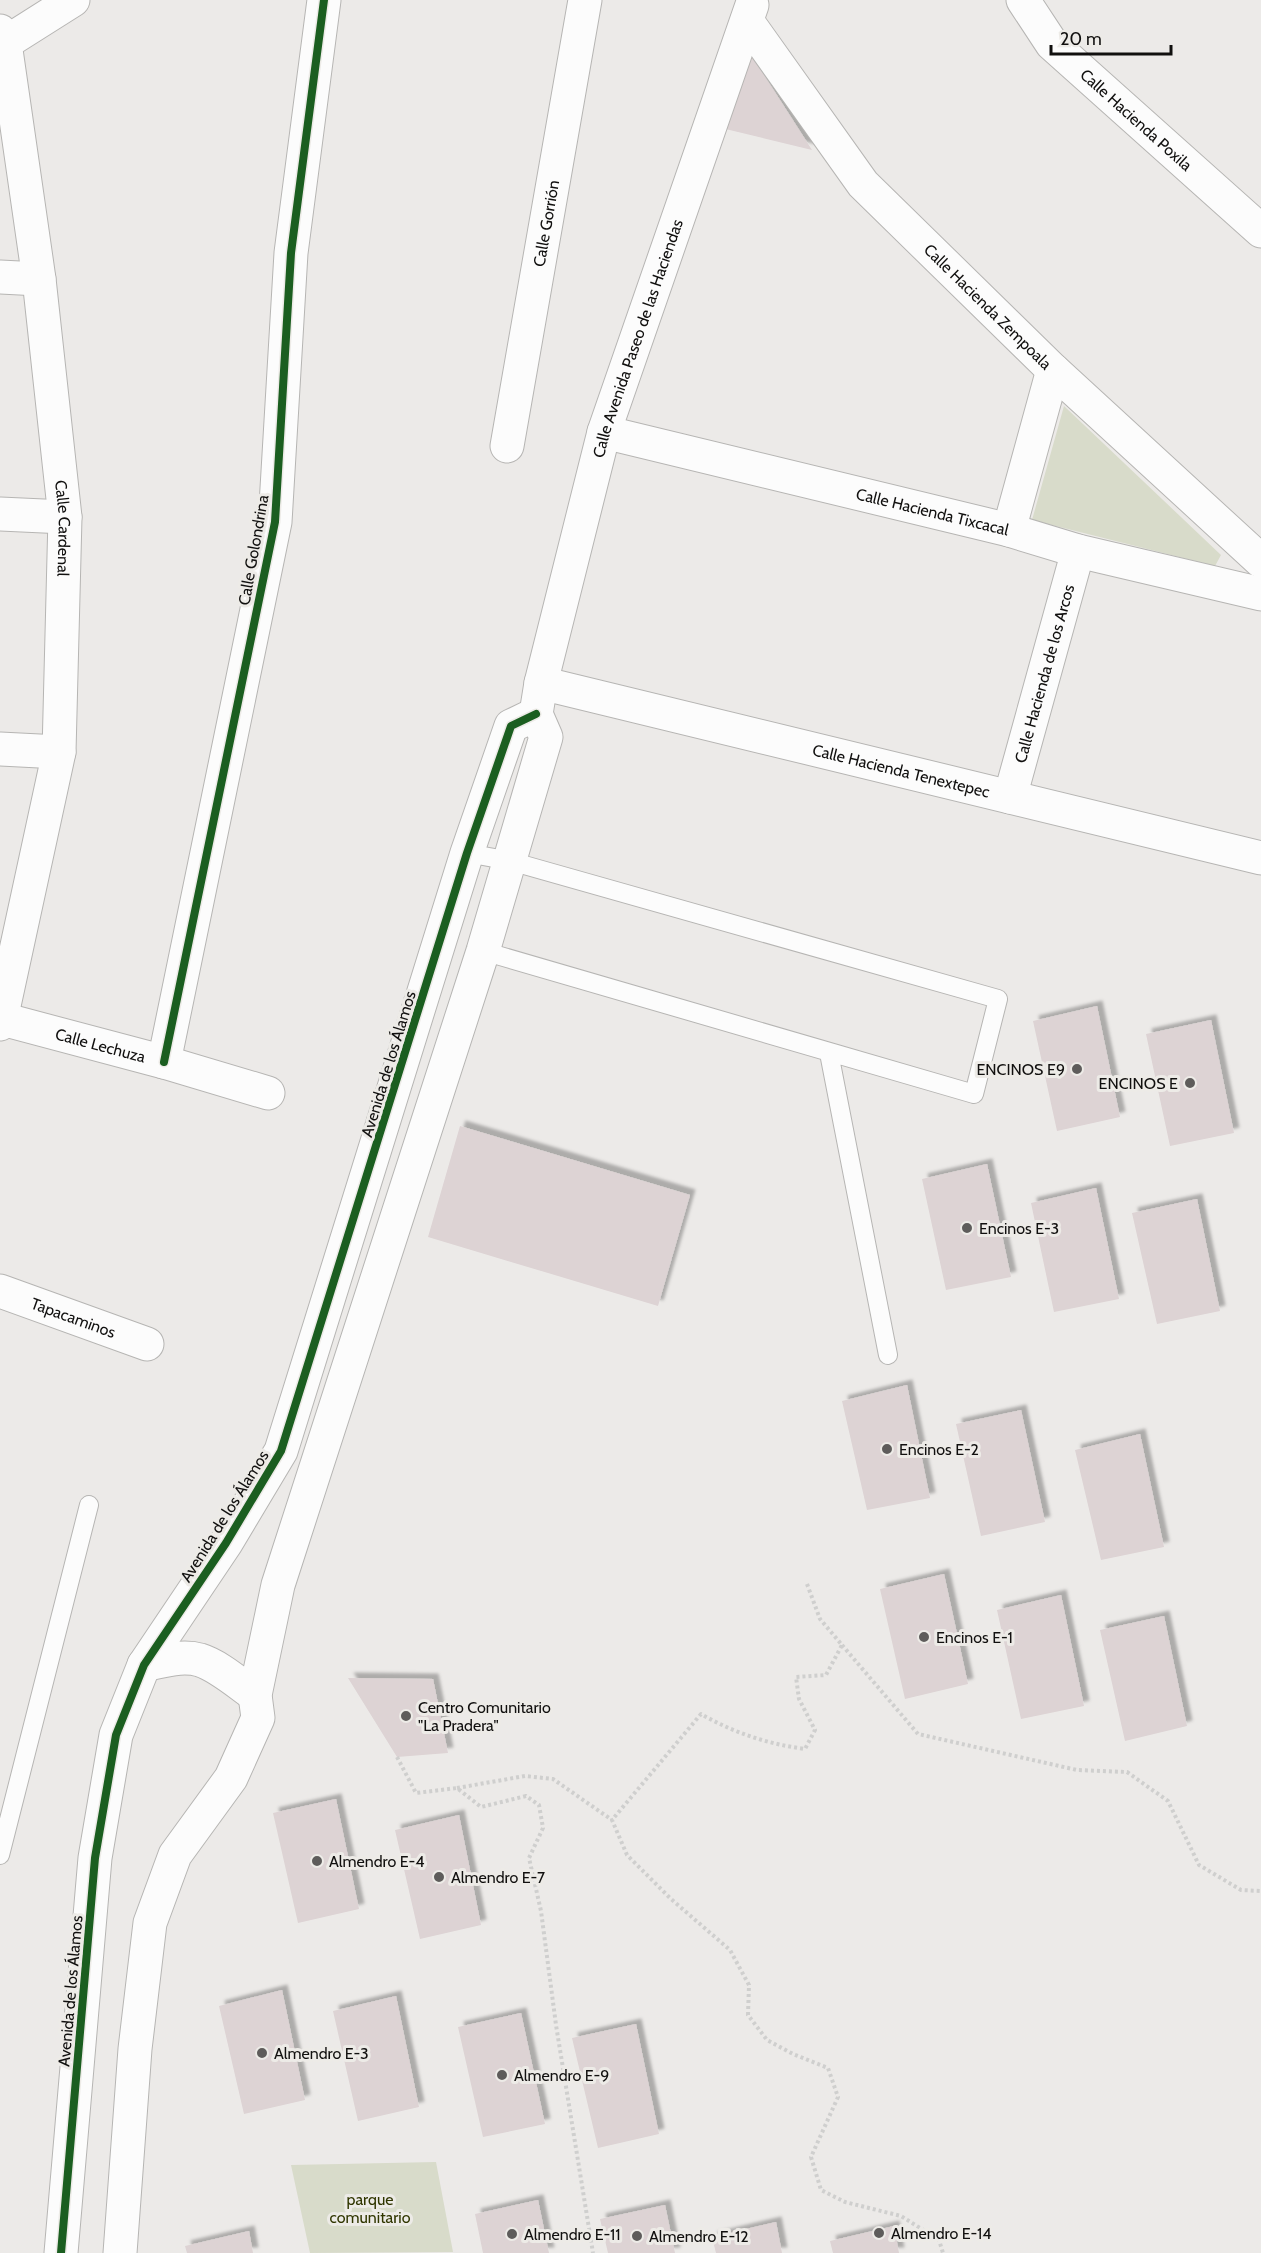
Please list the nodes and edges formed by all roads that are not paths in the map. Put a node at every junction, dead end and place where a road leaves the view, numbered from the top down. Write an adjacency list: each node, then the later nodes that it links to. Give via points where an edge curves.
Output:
1 (73, 0): 6 (street)
2 (324, 0): 29 (street, Calle Golondrina, via 291,253 275,522)
3 (585, 0): 12 (street, Calle Gorrión)
4 (1023, 0): 7 (street, Calle Hacienda Poxila, via 1052,44)
5 (751, 11): 10 (street, Calle Hacienda Zempoala, via 863,184); 11 (street, Calle Avenida Paseo de las Haciendas)
6 (2, 39): 9 (street, Calle Cardenal)
7 (1261, 231)
8 (0, 277): 9 (street)
9 (39, 279): 14 (street, Calle Cardenal)
10 (1053, 370): 15 (street); 17 (street, Calle Hacienda Zempoala)
11 (604, 432): 15 (street, Calle Hacienda Tixcacal); 19 (street, Calle Avenida Paseo de las Haciendas)
12 (507, 446)
13 (0, 514): 14 (street)
14 (65, 517): 21 (street, Calle Cardenal)
15 (1009, 530): 16 (street, Calle Hacienda Tixcacal)
16 (1078, 551): 18 (street, Calle Hacienda Tixcacal); 22 (street, Calle Hacienda de los Arcos)
17 (1261, 561)
18 (1261, 594)
19 (539, 699): 22 (street, Calle Hacienda Tenextepec); 23 (street, Avenida de los Álamos, via 511,726); 25 (street, via 546,737)
20 (0, 749): 21 (street)
21 (59, 752): 27 (street, Calle Cardenal)
22 (1010, 796): 24 (street, Calle Hacienda Tenextepec)
23 (467, 853): 25 (lane); 35 (street, Avenida de los Álamos, via 281,1451 226,1543)
24 (1261, 858)
25 (510, 861): 26 (street); 28 (lane, via 998,999 974,1094)
26 (483, 951): 28 (lane); 36 (street, via 278,1586)
27 (1, 1021): 29 (street, Calle Lechuza)
28 (829, 1053): 33 (lane)
29 (164, 1062): 30 (street, Calle Lechuza)
30 (268, 1093)
31 (0, 1292): 32 (street, Tapacaminos)
32 (147, 1344)
33 (888, 1355)
34 (89, 1505): 37 (lane)
35 (144, 1665): 36 (street, via 171,1659 199,1660); 38 (street, Avenida de los Álamos, via 116,1734 95,1858)
36 (255, 1695): 39 (street, via 258,1718 231,1778 175,1855 150,1923 135,2049)
37 (0, 1855)
38 (61, 2253)
39 (120, 2253)

